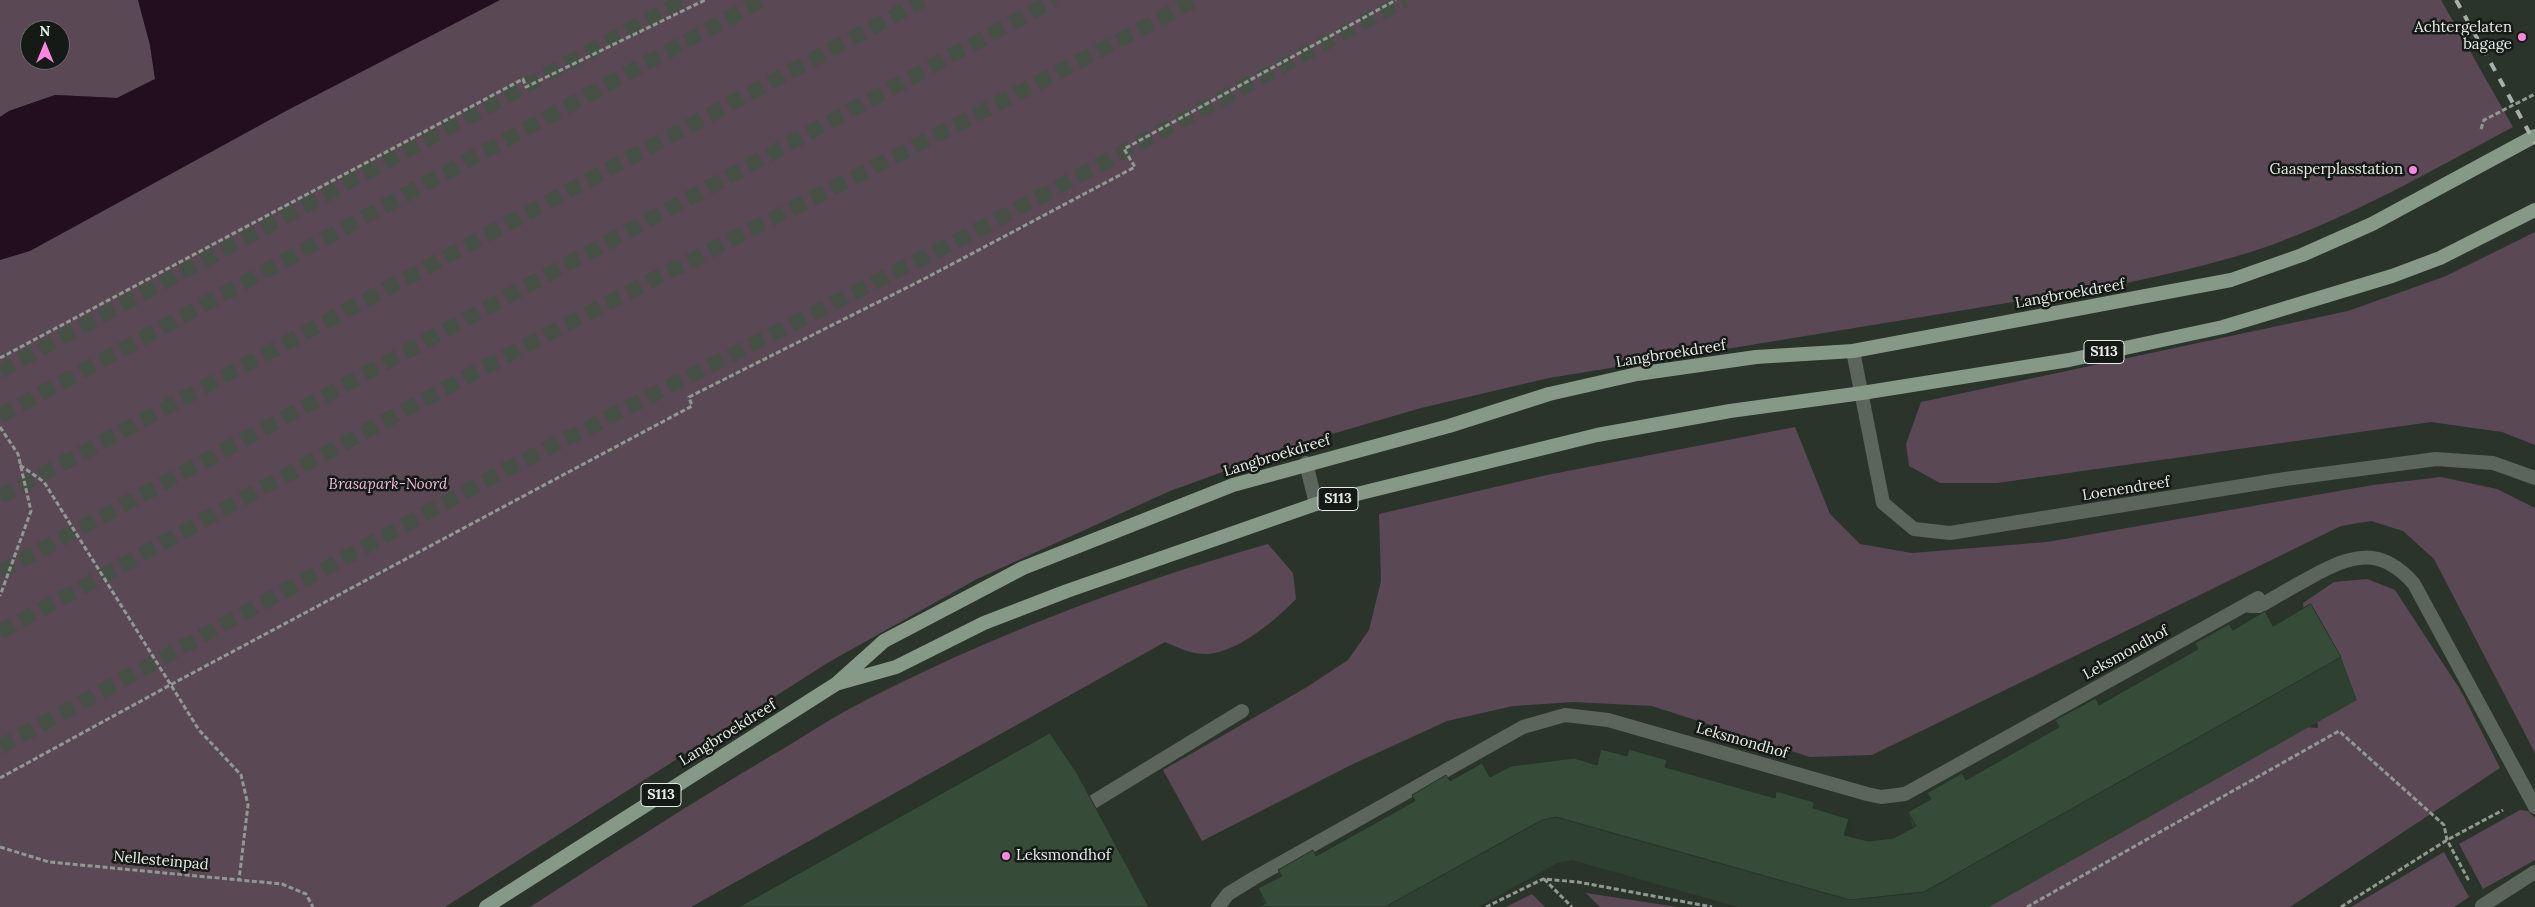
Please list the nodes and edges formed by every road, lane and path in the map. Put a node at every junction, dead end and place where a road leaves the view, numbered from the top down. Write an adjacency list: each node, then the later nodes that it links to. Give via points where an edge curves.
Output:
1 (705, 0): 8 (path, via 526,87 524,80)
2 (1396, 0): 18 (path, via 1124,149 1135,167 689,398 692,406)
3 (2535, 94): 4 (path, via 2484,120)
4 (2481, 129)
5 (2535, 136): 7 (main road, Langbroekdreef / S113, via 2372,224 2302,255 2231,280)
6 (2535, 210): 9 (main road, Langbroekdreef / S113, via 2440,258 2392,276 2223,327 2069,360)
7 (1853, 351): 9 (street, Loenendreef); 11 (main road, Langbroekdreef / S113, via 1756,357 1637,374 1548,394 1449,426)
8 (0, 358)
9 (1862, 393): 13 (street, Loenendreef, via 1883,502 1914,529 1950,534 2275,481 2436,459 2493,463); 14 (main road, Langbroekdreef / S113, via 1730,410 1597,435)
10 (0, 427): 12 (path, via 18,454)
11 (1306, 463): 14 (street); 19 (main road, Langbroekdreef / S113, via 1233,485 1023,568 884,641)
12 (20, 465): 15 (path, via 31,512); 18 (path, via 44,482)
13 (2535, 478)
14 (1316, 504): 19 (main road, Langbroekdreef / S113, via 1067,591 984,623 896,667)
15 (0, 596)
16 (2258, 598): 17 (street, Leksmondhof)
17 (2243, 606): 22 (street, via 2260,606 2334,564 2356,557 2374,557 2402,570 2414,584); 32 (street, Leksmondhof, via 1922,786 1893,796 1867,794 1608,720 1565,716 1540,721 1523,727 1254,878 1228,894)
18 (172, 684): 21 (path); 28 (path, via 199,730 241,774 248,806)
19 (836, 684): 31 (main road, Langbroekdreef / S113)
20 (1242, 711): 23 (street)
21 (0, 778)
22 (2532, 801): 24 (path)
23 (1088, 805)
24 (2447, 840): 29 (path); 36 (path, via 2444,825 2339,731); 37 (path)
25 (0, 847): 28 (path, Nellesteinpad, via 49,862)
26 (2535, 872): 29 (street)
27 (1544, 879): 33 (path); 34 (path); 35 (path, via 1578,882)
28 (239, 880): 30 (path, Nellesteinpad, via 282,884 306,894)
29 (2482, 906)
30 (313, 907)
31 (486, 907)
32 (1218, 907)
33 (1486, 907)
34 (1572, 907)
35 (1712, 907)
36 (2027, 907)
37 (2340, 907)

